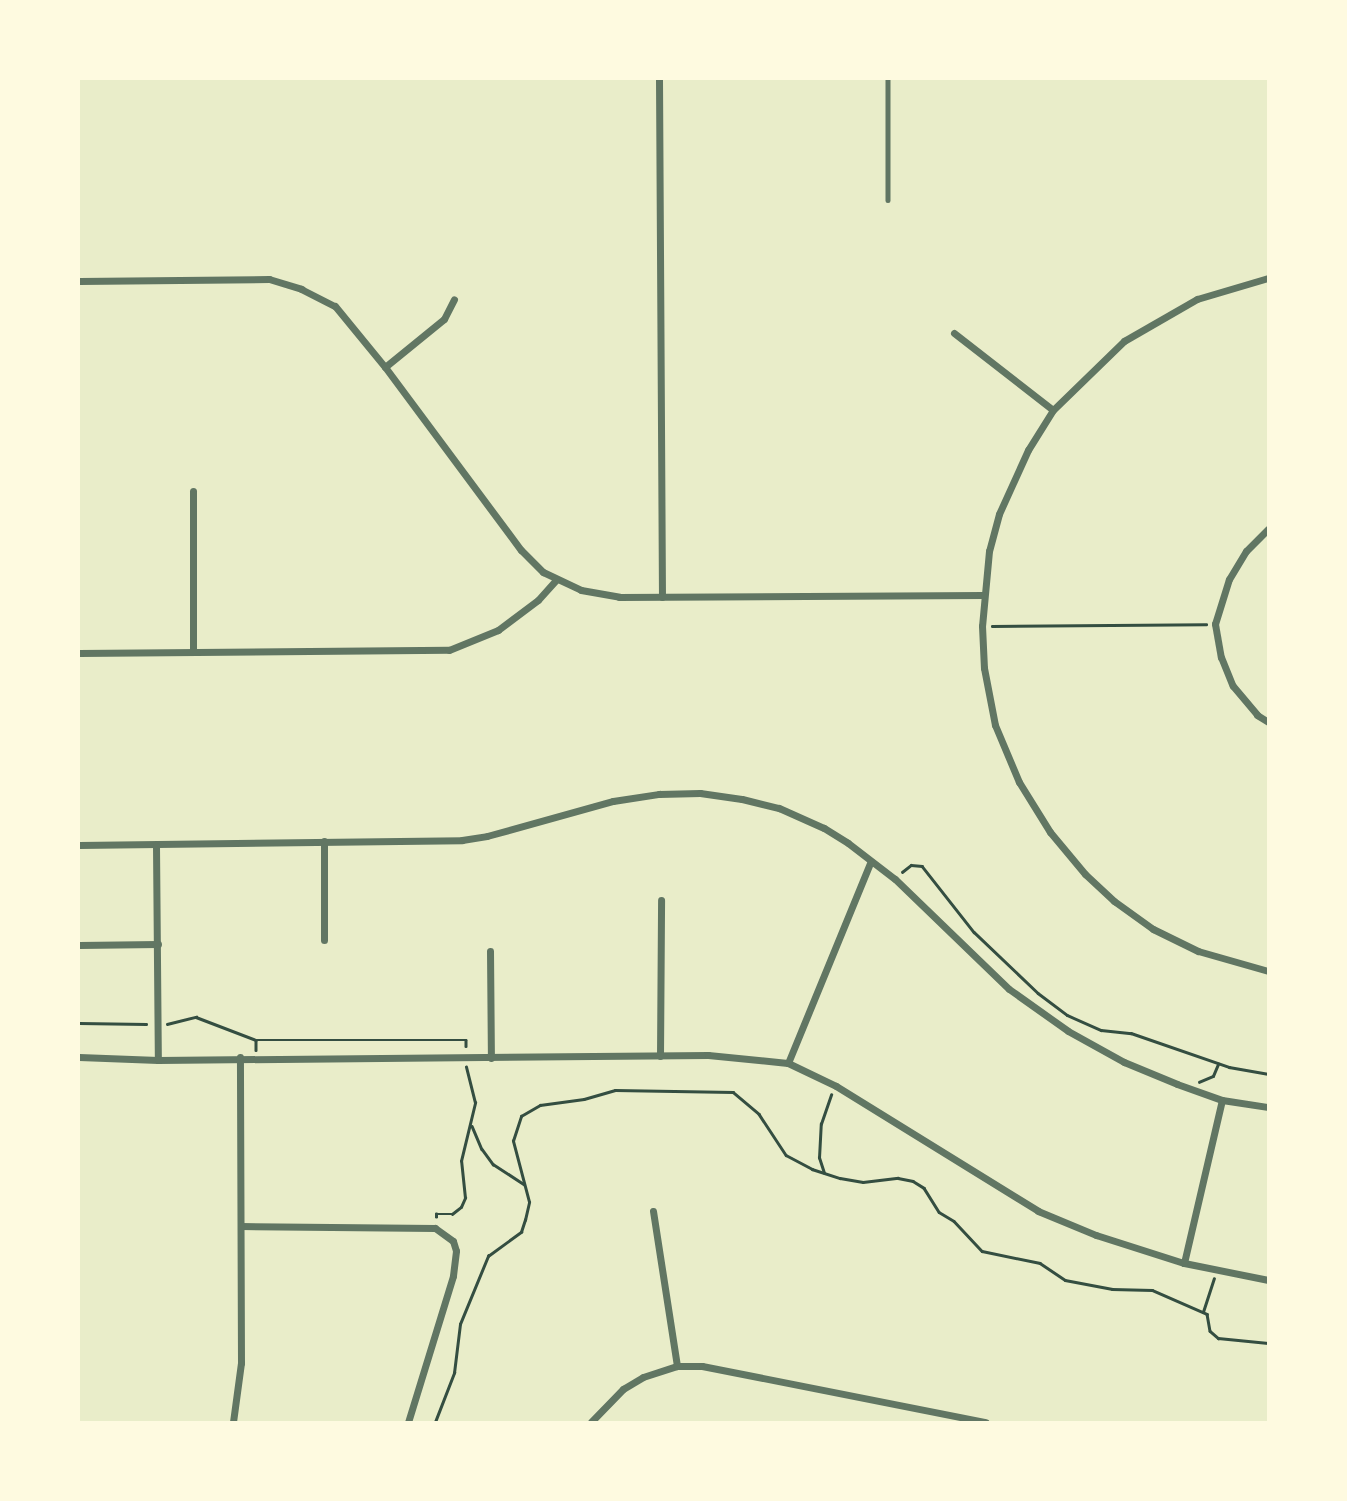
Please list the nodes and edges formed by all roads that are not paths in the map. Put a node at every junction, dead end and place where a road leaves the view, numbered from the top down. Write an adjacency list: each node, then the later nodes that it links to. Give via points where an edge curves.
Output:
1 (659, 79): 14 (street)
2 (888, 79): 3 (lane)
3 (888, 201)
4 (1268, 278): 9 (street, via 1197,299 1135,334)
5 (79, 281): 8 (street, via 269,279 335,306)
6 (454, 299): 8 (street, via 444,319)
7 (954, 333): 9 (street)
8 (385, 367): 12 (street, via 520,550)
9 (1053, 410): 13 (street, via 1028,450 999,514)
10 (193, 491): 15 (street)
11 (1268, 528): 17 (street, via 1246,551 1229,579 1215,624 1233,686)
12 (556, 580): 14 (street, via 602,595); 15 (street, via 498,630 449,650)
13 (983, 595): 14 (street); 27 (street, via 985,668 995,725 1018,782 1050,832 1085,874 1153,929 1198,951)
14 (662, 597)
15 (193, 652): 16 (street)
16 (79, 653)
17 (1268, 722)
18 (324, 841): 20 (street); 21 (street, via 475,839 613,801 700,793 779,808 824,828); 23 (street)
19 (79, 845): 20 (street)
20 (156, 846): 24 (street)
21 (871, 861): 33 (street); 34 (street, via 1009,989 1040,1012 1124,1062)
22 (661, 900): 28 (street)
23 (324, 940)
24 (158, 944): 25 (street); 32 (street)
25 (79, 945)
26 (491, 951): 31 (street)
27 (1268, 971)
28 (660, 1056): 31 (street); 33 (street, via 743,1057)
29 (79, 1057): 32 (street)
30 (240, 1057): 31 (street); 32 (street); 37 (street)
31 (491, 1058)
32 (158, 1060)
33 (788, 1063): 38 (street, via 836,1086 1038,1210 1096,1235)
34 (1222, 1100): 35 (street); 38 (street)
35 (1268, 1107)
36 (653, 1211): 40 (street)
37 (241, 1226): 41 (street, via 241,1363); 42 (street, via 435,1228 453,1241 453,1276)
38 (1184, 1263): 39 (street)
39 (1268, 1280)
40 (677, 1366): 43 (street, via 623,1389); 44 (street, via 728,1368)
41 (233, 1422)
42 (408, 1422)
43 (592, 1422)
44 (986, 1422)

